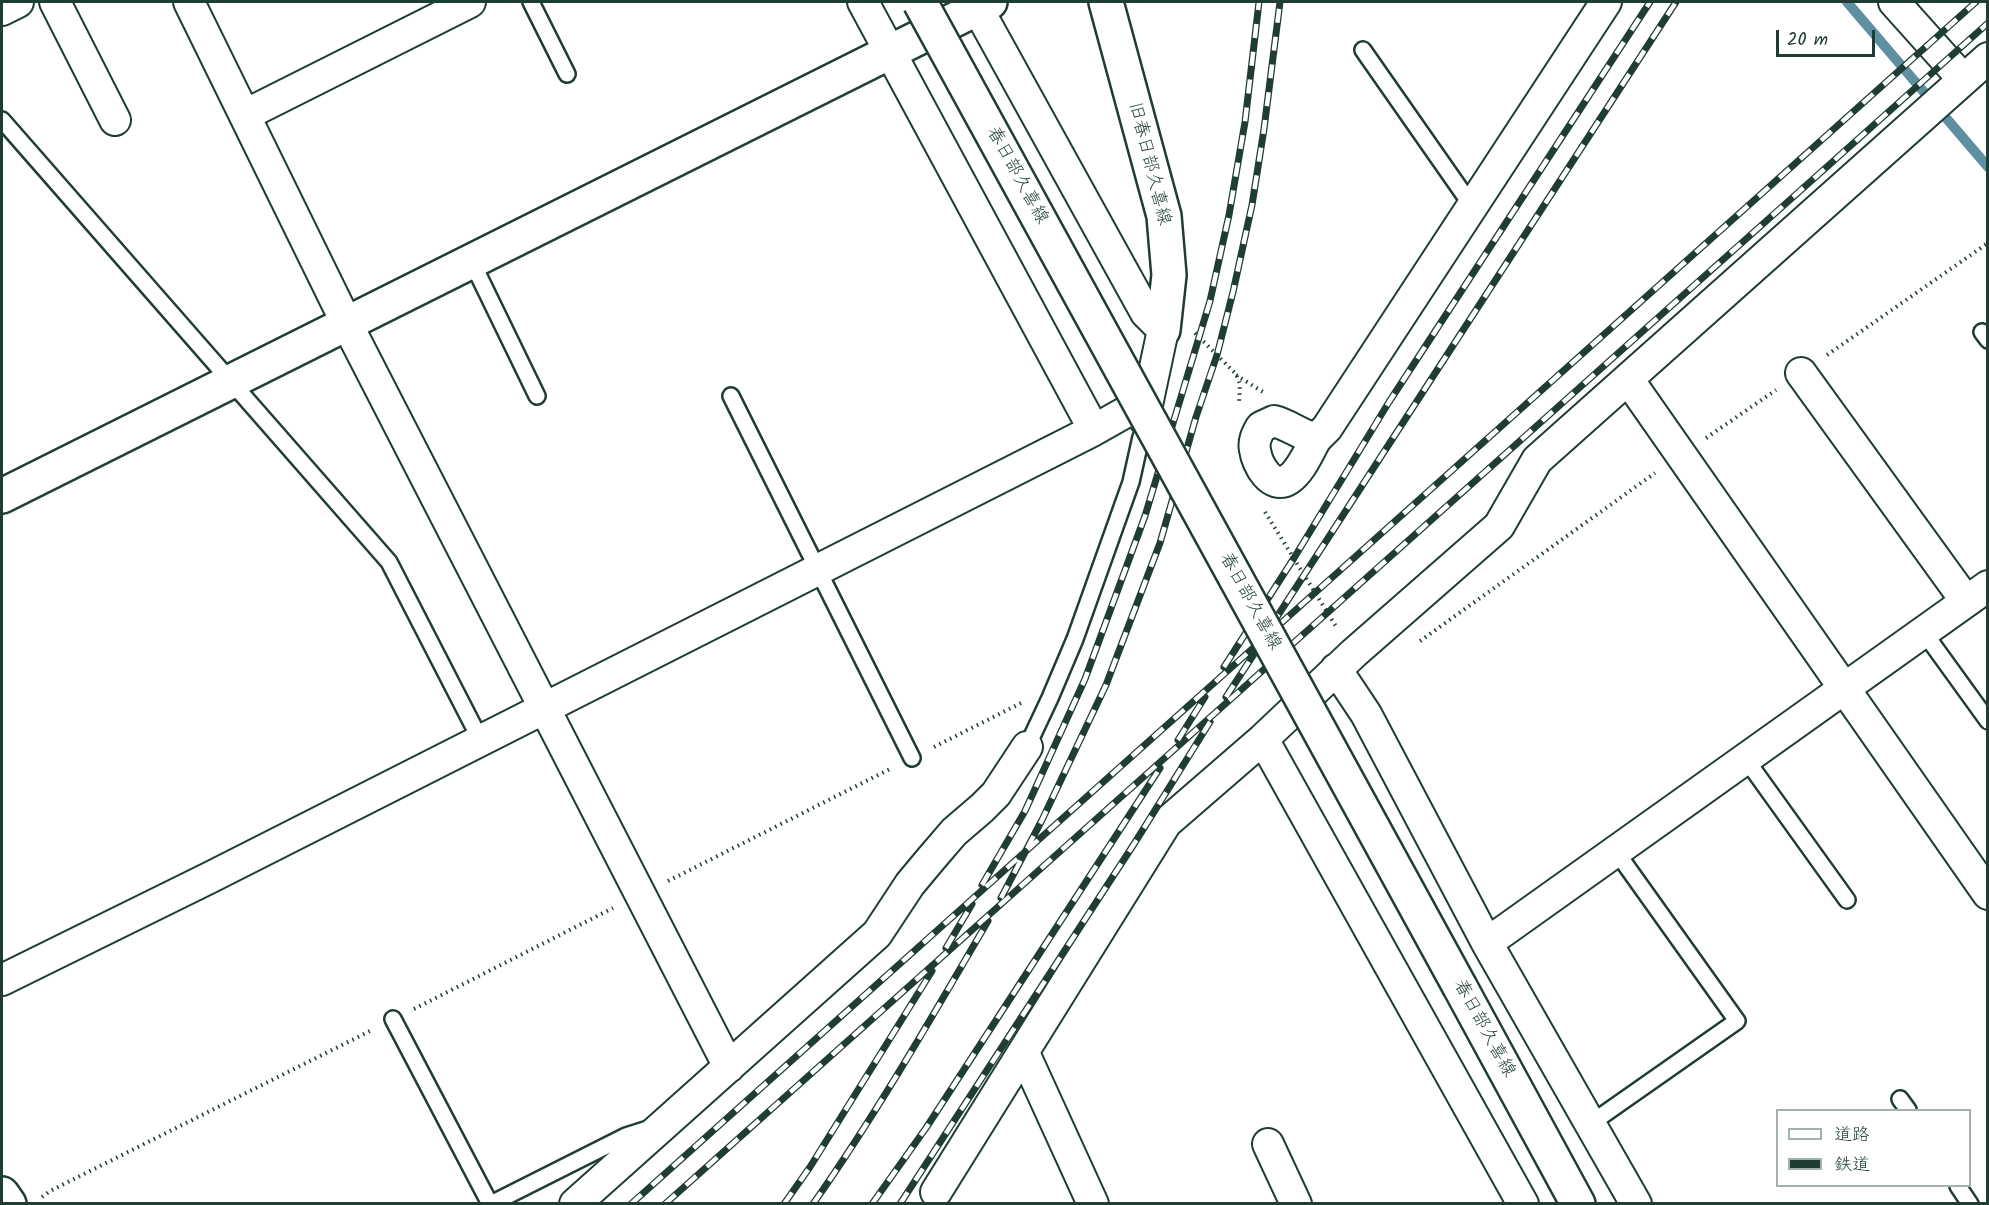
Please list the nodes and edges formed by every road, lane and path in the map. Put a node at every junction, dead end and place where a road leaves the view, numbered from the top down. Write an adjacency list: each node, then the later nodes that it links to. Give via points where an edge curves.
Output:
1 (18, 2): 12 (street)
2 (55, 2): 20 (street)
3 (189, 2): 18 (street)
4 (470, 2): 18 (street)
5 (531, 2): 16 (lane)
6 (863, 2): 14 (street)
7 (920, 2): 69 (street, 春日部久喜線, bridge)
8 (1106, 2): 24 (street, 旧春日部久喜線, via 1164,216 1169,275)
9 (1606, 2): 21 (street)
10 (1894, 2): 17 (street)
11 (981, 4): 14 (street); 24 (street, via 1146,314)
12 (2, 10)
13 (1363, 50): 21 (lane)
14 (890, 51): 22 (street); 31 (street)
15 (1988, 58): 17 (street)
16 (567, 74)
17 (1963, 79): 26 (street)
18 (244, 115): 23 (street)
19 (2, 120): 27 (lane)
20 (115, 120)
21 (1472, 206): 33 (street, via 1327,428)
22 (472, 262): 23 (street); 28 (lane)
23 (347, 324): 27 (street); 41 (street)
24 (1163, 330): 30 (street)
25 (1801, 373): 36 (street)
26 (1628, 379): 38 (street, via 1537,460 1499,526); 40 (street)
27 (230, 382): 34 (street); 43 (lane, via 389,562)
28 (537, 396)
29 (730, 396): 35 (lane)
30 (1147, 400): 31 (street); 32 (street)
31 (1094, 430): 35 (street)
32 (1141, 437): 39 (lane, via 1131,482)
33 (1316, 439)
34 (2, 496)
35 (818, 569): 41 (street); 46 (lane)
36 (1977, 594): 37 (street)
37 (1923, 632): 40 (street); 42 (lane)
38 (1336, 669): 44 (street); 52 (street, via 1366,714)
39 (1056, 685): 45 (lane); 46 (path)
40 (1845, 688): 47 (street); 50 (street)
41 (543, 707): 43 (street); 49 (street)
42 (1988, 721)
43 (480, 739): 53 (street)
44 (1263, 739): 55 (street, via 1166,823); 68 (street)
45 (1027, 747): 56 (street, via 996,794 954,832 910,884 877,934)
46 (912, 758): 49 (path)
47 (1745, 758): 48 (street); 51 (lane)
48 (1615, 850): 52 (street); 58 (lane, via 1737,1021)
49 (641, 894): 54 (path); 56 (street)
50 (1988, 894)
51 (1847, 900)
52 (1486, 943): 58 (street)
53 (2, 980)
54 (393, 1019): 63 (path); 64 (lane)
55 (1024, 1053): 62 (street); 66 (street)
56 (729, 1067): 57 (street)
57 (665, 1124): 64 (lane, via 626,1136); 65 (street)
58 (1590, 1124): 70 (street)
59 (1268, 1144): 67 (street)
60 (1959, 1187): 71 (lane)
61 (2, 1194): 63 (street)
62 (934, 1200)
63 (24, 1201)
64 (490, 1203)
65 (575, 1203)
66 (1093, 1203)
67 (1296, 1203)
68 (1523, 1203)
69 (1578, 1203)
70 (1636, 1203)
71 (1970, 1203)

